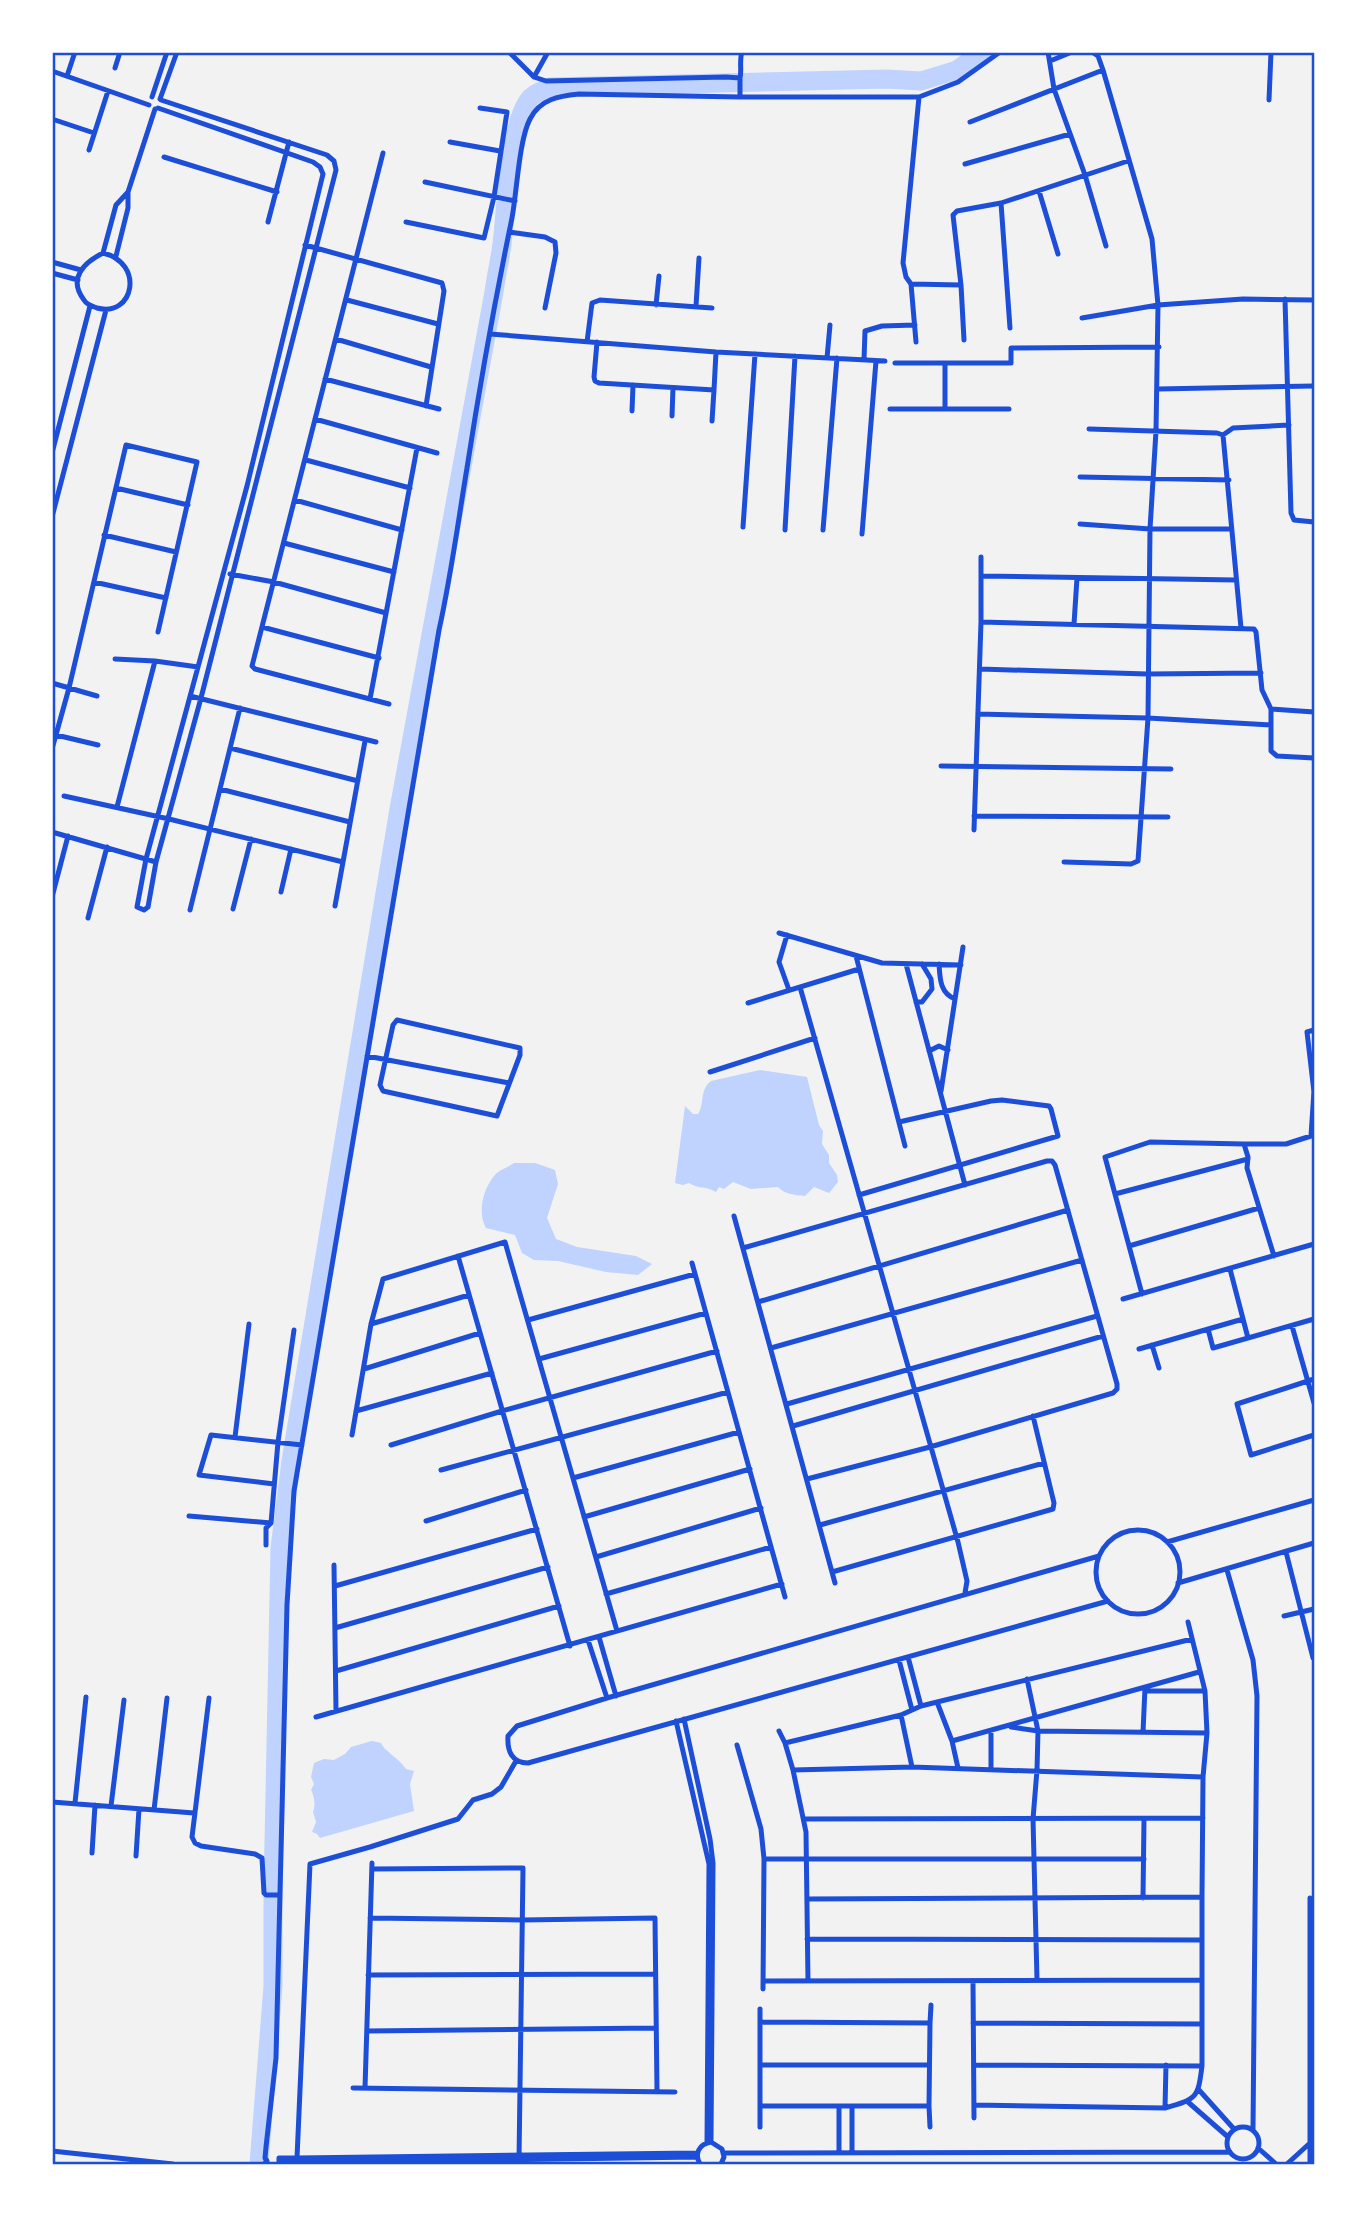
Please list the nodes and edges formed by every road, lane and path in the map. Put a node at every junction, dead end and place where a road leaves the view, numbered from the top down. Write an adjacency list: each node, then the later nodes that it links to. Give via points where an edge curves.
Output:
1 (75, 52): 17 (street)
2 (120, 52): 14 (street)
3 (167, 52): 23 (street)
4 (177, 52): 25 (street)
5 (509, 52): 18 (street)
6 (548, 52): 18 (street)
7 (741, 52): 19 (street)
8 (1000, 52): 24 (street, via 958,82)
9 (1048, 52): 13 (street)
10 (1072, 52): 13 (street)
11 (1092, 52): 15 (street)
12 (1271, 52): 26 (street)
13 (1051, 61): 20 (street)
14 (115, 68)
15 (1103, 70): 20 (street); 41 (street)
16 (52, 71): 17 (street)
17 (67, 76): 21 (street)
18 (534, 77): 19 (street, via 546,81)
19 (740, 81): 22 (street)
20 (1054, 89): 30 (street); 32 (street)
21 (108, 90): 27 (street); 31 (street)
22 (741, 94): 24 (street); 50 (street, via 618,93 552,98 530,119)
23 (152, 97): 25 (street); 27 (street, via 149,100)
24 (919, 97): 68 (street, via 903,263)
25 (161, 99): 27 (street, via 161,105); 33 (street)
26 (1269, 100)
27 (154, 107): 37 (street); 47 (street)
28 (480, 108): 36 (street, via 507,112)
29 (52, 119): 31 (street)
30 (970, 122)
31 (94, 133): 35 (street)
32 (1070, 134): 42 (street); 44 (street)
33 (289, 142): 37 (street); 39 (street)
34 (450, 142): 36 (street)
35 (89, 150)
36 (500, 151): 49 (street)
37 (286, 153): 43 (street); 48 (street)
38 (383, 153): 61 (street)
39 (327, 155): 43 (street); 57 (street, via 336,170)
40 (164, 157): 48 (street)
41 (1128, 161): 44 (street); 74 (street, via 1152,239)
42 (965, 164)
43 (320, 167): 55 (street, via 322,178)
44 (1085, 175): 46 (street); 56 (street)
45 (425, 182): 49 (street)
46 (1040, 191): 51 (street); 59 (street)
47 (128, 192): 58 (street, via 117,205); 60 (street)
48 (277, 192): 52 (street)
49 (494, 197): 50 (street); 53 (street, via 484,238)
50 (513, 201): 54 (street)
51 (1002, 203): 69 (street, via 954,213); 84 (street)
52 (268, 222)
53 (406, 222)
54 (509, 232): 77 (street, via 555,242); 85 (street)
55 (305, 245): 57 (street); 110 (street)
56 (1106, 246)
57 (317, 247): 61 (street); 111 (street)
58 (103, 253): 60 (street); 64 (street)
59 (1058, 254)
60 (116, 256): 79 (street, via 127,269 130,293 121,304)
61 (356, 258): 71 (street); 81 (street, via 441,281 444,292)
62 (699, 258): 76 (street)
63 (52, 262): 64 (street)
64 (81, 270): 67 (street)
65 (52, 273): 67 (street)
66 (659, 276): 73 (street)
67 (78, 280): 75 (street, via 79,292)
68 (911, 284): 69 (street); 83 (street)
69 (961, 285): 87 (street)
70 (1285, 299): 72 (street); 74 (street); 107 (street)
71 (347, 300): 81 (street); 86 (street)
72 (1314, 300)
73 (656, 305): 76 (street); 88 (street, via 592,303)
74 (1158, 305): 80 (street); 91 (street)
75 (90, 306): 79 (street); 126 (street)
76 (696, 306): 78 (street)
77 (545, 308)
78 (712, 308)
79 (106, 310): 136 (street)
80 (1082, 318)
81 (438, 324): 102 (street)
82 (830, 325): 95 (street)
83 (915, 325): 90 (street); 97 (street, via 865,331)
84 (1010, 328)
85 (490, 334): 88 (street); 243 (street)
86 (336, 339): 102 (street); 103 (street)
87 (964, 340)
88 (587, 342): 89 (street)
89 (597, 342): 92 (street); 104 (street, via 595,381)
90 (916, 342)
91 (1159, 347): 101 (street, via 1011,348 1011,363); 108 (street)
92 (716, 352): 93 (street); 109 (street)
93 (754, 354): 94 (street); 139 (street)
94 (795, 356): 95 (street); 143 (street)
95 (827, 358): 96 (street)
96 (837, 358): 97 (street); 144 (street)
97 (864, 360): 98 (street)
98 (876, 361): 99 (street); 145 (street)
99 (885, 361)
100 (895, 363): 101 (street)
101 (945, 363): 115 (street)
102 (431, 367): 112 (street)
103 (325, 379): 112 (street); 119 (street)
104 (633, 385): 106 (street); 117 (street)
105 (1314, 386): 107 (street)
106 (673, 387): 109 (street); 118 (street)
107 (1287, 388): 108 (street); 121 (street)
108 (1158, 389): 123 (street)
109 (714, 390): 120 (street)
110 (269, 396): 111 (street); 150 (street)
111 (278, 398): 152 (street)
112 (426, 405): 113 (street)
113 (439, 409)
114 (890, 409): 115 (street)
115 (945, 409): 116 (street)
116 (1009, 409)
117 (632, 411)
118 (672, 416)
119 (316, 419): 125 (street); 128 (street)
120 (712, 421)
121 (1289, 425): 124 (street, via 1233,428); 137 (street, via 1292,516)
122 (1089, 429): 123 (street)
123 (1156, 431): 124 (street); 130 (street)
124 (1223, 435): 131 (street)
125 (417, 448): 127 (street); 133 (street)
126 (52, 453)
127 (437, 453)
128 (306, 460): 133 (street); 134 (street)
129 (1080, 477): 130 (street)
130 (1154, 479): 131 (street); 141 (street)
131 (1229, 480): 140 (street)
132 (116, 488): 135 (street); 135 (street, via 126,445 197,462); 146 (street)
133 (410, 488): 142 (street)
134 (295, 500): 142 (street); 147 (street)
135 (188, 505): 148 (street)
136 (52, 517)
137 (1314, 522)
138 (1080, 524): 141 (street)
139 (743, 527)
140 (1231, 528): 141 (street); 156 (street)
141 (1150, 529): 155 (street)
142 (402, 530): 151 (street)
143 (785, 530)
144 (824, 530)
145 (862, 534)
146 (104, 536): 148 (street); 157 (street)
147 (284, 543): 151 (street); 158 (street)
148 (176, 552): 159 (street)
149 (981, 556): 153 (street)
150 (223, 572): 152 (street); 170 (street)
151 (394, 572): 160 (street)
152 (232, 574): 158 (street); 178 (street)
153 (981, 576): 154 (street); 161 (street)
154 (1077, 578): 155 (street); 162 (street)
155 (1149, 578): 156 (street); 163 (street)
156 (1236, 580): 165 (street)
157 (94, 582): 159 (street); 175 (street)
158 (274, 582): 160 (street); 164 (street)
159 (166, 598): 166 (street)
160 (386, 613): 167 (street)
161 (981, 622): 162 (street); 171 (street)
162 (1074, 624): 163 (street)
163 (1148, 626): 165 (street); 173 (street)
164 (262, 627): 167 (street); 179 (street, via 253,668)
165 (1241, 628): 172 (street, via 1256,630)
166 (158, 632)
167 (379, 657): 179 (street)
168 (115, 659): 169 (street)
169 (155, 661): 170 (street); 201 (street)
170 (198, 667): 177 (street)
171 (980, 669): 173 (street); 184 (street)
172 (1261, 673): 173 (street); 182 (street, via 1264,697)
173 (1147, 674): 185 (street)
174 (52, 683): 175 (street)
175 (69, 688): 176 (street); 187 (street)
176 (97, 696)
177 (190, 696): 178 (street); 203 (street)
178 (201, 698): 181 (street); 206 (street)
179 (370, 699): 180 (street)
180 (389, 704)
181 (240, 708): 188 (street); 191 (street)
182 (1271, 709): 183 (street); 186 (street)
183 (1314, 712)
184 (978, 714): 185 (street); 195 (street)
185 (1148, 718): 186 (street); 196 (street)
186 (1271, 725): 193 (street, via 1273,755)
187 (56, 735): 190 (street); 192 (street)
188 (365, 741): 189 (street); 198 (street)
189 (376, 742)
190 (98, 746)
191 (230, 748): 198 (street); 199 (street)
192 (52, 749)
193 (1314, 758)
194 (941, 766): 195 (street)
195 (975, 767): 196 (street); 202 (street)
196 (1144, 769): 197 (street); 204 (street)
197 (1171, 769)
198 (358, 781): 207 (street)
199 (220, 789): 207 (street); 208 (street)
200 (64, 796): 201 (street)
201 (117, 807): 203 (street)
202 (974, 816): 204 (street); 209 (street)
203 (159, 817): 206 (street); 215 (street)
204 (1141, 817): 205 (street); 218 (street, via 1136,863)
205 (1168, 817)
206 (169, 818): 208 (street); 216 (street)
207 (350, 822): 217 (street)
208 (210, 829): 212 (street); 223 (street)
209 (974, 830)
210 (52, 832): 211 (street)
211 (68, 836): 213 (street); 220 (street)
212 (251, 839): 214 (street); 222 (street)
213 (107, 848): 215 (street); 224 (street)
214 (290, 849): 217 (street); 219 (street)
215 (146, 859): 216 (street); 216 (street, via 137,907 141,910 148,907)
216 (156, 862)
217 (343, 862): 221 (street)
218 (1065, 862)
219 (281, 892)
220 (52, 897)
221 (335, 906)
222 (233, 909)
223 (190, 910)
224 (89, 918)
225 (779, 933): 226 (street)
226 (787, 934): 228 (street); 235 (street, via 779,962)
227 (964, 947): 232 (street)
228 (856, 956): 229 (street); 233 (street)
229 (906, 964): 230 (street); 237 (street)
230 (922, 964): 231 (street); 237 (street, via 932,989 922,1002)
231 (939, 964): 232 (street); 236 (street, via 943,990)
232 (961, 965): 236 (street)
233 (859, 969): 234 (street); 250 (street)
234 (800, 987): 235 (street); 240 (street)
235 (789, 990): 238 (street)
236 (955, 999): 241 (street)
237 (916, 1002): 242 (street)
238 (748, 1003)
239 (1314, 1030): 247 (street, via 1307,1032)
240 (815, 1038): 245 (street); 257 (street)
241 (948, 1049): 242 (street, via 939,1046); 248 (street)
242 (929, 1051): 248 (street)
243 (367, 1056): 244 (street); 315 (street)
244 (386, 1059): 246 (street); 246 (street, via 380,1085 383,1091 494,1117); 246 (street, via 395,1022 409,1021 518,1047 521,1051)
245 (710, 1072)
246 (509, 1083)
247 (1314, 1091): 251 (street, via 1311,1136 1286,1144)
248 (941, 1095): 249 (street)
249 (946, 1112): 250 (street); 254 (street); 254 (street, via 996,1100 1042,1104 1051,1109 1058,1132 1055,1138)
250 (900, 1122): 252 (street)
251 (1243, 1144): 253 (street); 256 (street, via 1150,1142 1105,1157)
252 (905, 1146)
253 (1248, 1159): 256 (street); 258 (street)
254 (960, 1166): 255 (street); 257 (street)
255 (965, 1185): 259 (street, via 1052,1161); 260 (street)
256 (1115, 1194): 263 (street)
257 (859, 1195): 260 (street)
258 (1259, 1208): 263 (street); 266 (street)
259 (1068, 1210): 267 (street); 269 (street)
260 (864, 1213): 264 (street); 269 (street)
261 (734, 1216): 264 (street)
262 (1314, 1244): 266 (street)
263 (1129, 1246): 272 (street)
264 (743, 1248): 275 (street)
265 (458, 1256): 273 (street); 281 (street, via 507,1244); 283 (street, via 383,1279)
266 (1274, 1256): 270 (street)
267 (1082, 1260): 277 (street); 278 (street)
268 (692, 1263): 271 (street)
269 (879, 1266): 275 (street); 277 (street)
270 (1230, 1269): 272 (street); 279 (street)
271 (695, 1274): 276 (street); 281 (street)
272 (1142, 1294): 274 (street)
273 (469, 1295): 283 (street); 287 (street)
274 (1123, 1299)
275 (758, 1301): 291 (street)
276 (706, 1313): 293 (street); 294 (street)
277 (892, 1313): 291 (street); 297 (street)
278 (1097, 1317): 288 (street); 297 (street)
279 (1243, 1319): 285 (street); 289 (street)
280 (1314, 1319): 284 (street)
281 (528, 1320): 294 (street)
282 (248, 1324): 313 (street)
283 (372, 1324): 295 (street)
284 (1292, 1326): 289 (street); 299 (street)
285 (1208, 1329): 289 (street, via 1213,1348); 290 (street)
286 (294, 1330): 314 (street)
287 (480, 1333): 295 (street); 298 (street)
288 (1103, 1336): 300 (street); 307 (street, via 1117,1389)
289 (1248, 1338)
290 (1153, 1345): 292 (street); 296 (street)
291 (771, 1348): 304 (street)
292 (1139, 1349)
293 (717, 1351): 301 (street); 302 (street)
294 (539, 1359): 302 (street)
295 (364, 1368): 306 (street)
296 (1158, 1368)
297 (908, 1370): 300 (street); 304 (street)
298 (492, 1373): 305 (street); 306 (street)
299 (1311, 1380): 303 (street); 312 (street, via 1237,1404 1251,1457)
300 (915, 1391): 308 (street); 317 (street)
301 (728, 1392): 309 (street); 311 (street)
302 (550, 1398): 305 (street); 311 (street)
303 (1314, 1402)
304 (787, 1404): 308 (street)
305 (502, 1410): 316 (street); 318 (street)
306 (356, 1411): 310 (street)
307 (1033, 1416): 317 (street); 319 (street)
308 (793, 1426): 323 (street)
309 (739, 1432): 320 (street); 322 (street)
310 (352, 1435)
311 (561, 1436): 318 (street); 322 (street)
312 (1314, 1436)
313 (235, 1437): 314 (street); 324 (street, via 211,1435 199,1475)
314 (278, 1442): 315 (street); 324 (street)
315 (302, 1445): 424 (street, via 288,1559)
316 (391, 1445)
317 (930, 1447): 323 (street); 326 (street)
318 (514, 1450): 321 (street); 325 (street)
319 (1044, 1463): 326 (street); 335 (street, via 1053,1495 1051,1511)
320 (750, 1469): 328 (street); 330 (street)
321 (441, 1470)
322 (573, 1478): 330 (street)
323 (807, 1479): 333 (street)
324 (274, 1484): 332 (street)
325 (526, 1490): 331 (street); 334 (street)
326 (943, 1491): 333 (street); 335 (street)
327 (1314, 1500): 336 (street)
328 (761, 1508): 339 (street); 342 (street)
329 (188, 1516): 332 (street)
330 (584, 1517): 342 (street)
331 (426, 1521)
332 (271, 1523): 338 (street, via 266,1528)
333 (820, 1525): 346 (street)
334 (537, 1529): 344 (street); 351 (street)
335 (957, 1539): 346 (street); 347 (street)
336 (1167, 1542): 341 (street, via 1154,1533 1129,1531 1114,1537); 349 (street, via 1178,1559)
337 (1314, 1543): 340 (street)
338 (266, 1545)
339 (771, 1547): 350 (street); 354 (street)
340 (1286, 1552): 345 (street); 359 (street)
341 (1099, 1556): 352 (street); 356 (street, via 1096,1580)
342 (596, 1557): 354 (street)
343 (334, 1565): 351 (street)
344 (548, 1567): 357 (street); 362 (street)
345 (1227, 1570): 349 (street); 479 (street, via 1257,1696)
346 (832, 1572): 348 (street)
347 (969, 1581): 352 (street); 353 (street)
348 (835, 1583)
349 (1178, 1583): 356 (street, via 1165,1603 1144,1613 1121,1610)
350 (782, 1584): 355 (street); 363 (street)
351 (335, 1586): 362 (street)
352 (979, 1589): 353 (street)
353 (965, 1593): 376 (street)
354 (606, 1594): 363 (street)
355 (785, 1597)
356 (1108, 1601): 368 (street)
357 (559, 1606): 367 (street); 371 (street)
358 (1314, 1609): 359 (street)
359 (1302, 1612): 360 (street); 369 (street)
360 (1284, 1616)
361 (1188, 1622): 365 (street)
362 (335, 1628): 371 (street)
363 (617, 1631): 364 (street)
364 (599, 1637): 366 (street); 376 (street)
365 (1192, 1639): 372 (street); 373 (street)
366 (588, 1640): 367 (street); 380 (street)
367 (570, 1646): 385 (street)
368 (908, 1657): 370 (street); 383 (street)
369 (1313, 1658)
370 (899, 1660): 384 (street); 389 (street)
371 (336, 1671): 385 (street)
372 (1199, 1672): 374 (street); 375 (street)
373 (1027, 1679): 382 (street); 388 (street)
374 (1145, 1689): 375 (street); 388 (street); 395 (street)
375 (1205, 1691): 396 (street)
376 (615, 1696): 380 (street)
377 (86, 1697): 408 (street)
378 (167, 1698): 412 (street)
379 (209, 1698): 413 (street)
380 (607, 1698): 400 (street, via 514,1728 508,1746)
381 (124, 1700): 410 (street)
382 (937, 1702): 383 (street); 397 (street)
383 (921, 1706): 384 (street)
384 (912, 1710): 386 (street)
385 (336, 1711): 387 (street)
386 (901, 1715): 398 (street); 401 (street)
387 (316, 1717)
388 (1036, 1718): 391 (street); 394 (street)
389 (684, 1719): 390 (street); 483 (street, via 713,1863)
390 (676, 1721): 400 (street, via 528,1762); 483 (street, via 709,1864)
391 (1008, 1727): 392 (street); 394 (street)
392 (991, 1730): 397 (street); 403 (street)
393 (779, 1731): 398 (street)
394 (1038, 1731): 395 (street); 405 (street)
395 (1143, 1732): 396 (street)
396 (1207, 1732): 406 (street)
397 (952, 1741): 402 (street)
398 (785, 1743): 404 (street)
399 (737, 1745): 421 (street, via 761,1829)
400 (516, 1761): 495 (street, via 501,1787 473,1800 458,1819 310,1864)
401 (912, 1767): 402 (street); 404 (street)
402 (958, 1769): 403 (street)
403 (991, 1769): 405 (street)
404 (793, 1770): 415 (street)
405 (1037, 1770): 406 (street); 416 (street)
406 (1203, 1777): 414 (street)
407 (52, 1802): 408 (street)
408 (75, 1803): 409 (street)
409 (95, 1805): 410 (street); 418 (street)
410 (111, 1806): 411 (street)
411 (139, 1809): 412 (street); 419 (street)
412 (154, 1810): 413 (street)
413 (194, 1813): 424 (street, via 195,1843 256,1854 262,1858 266,1895)
414 (1203, 1818): 417 (street); 425 (street)
415 (804, 1819): 416 (street); 420 (street)
416 (1033, 1819): 417 (street); 422 (street)
417 (1144, 1819): 423 (street)
418 (92, 1853)
419 (136, 1856)
420 (807, 1858): 421 (street); 422 (street); 428 (street)
421 (764, 1859): 442 (street, via 763,1985)
422 (1034, 1859): 423 (street); 429 (street)
423 (1144, 1859): 426 (street)
424 (280, 1895): 497 (street, via 276,2058)
425 (1202, 1897): 426 (street); 435 (street)
426 (1143, 1898): 429 (street)
427 (1310, 1898): 431 (street)
428 (807, 1899): 429 (street); 433 (street)
429 (1035, 1899): 434 (street)
430 (370, 1918): 432 (street); 432 (street, via 372,1866 523,1868); 439 (street)
431 (1312, 1919): 436 (street)
432 (522, 1920): 437 (street); 438 (street, via 655,1917)
433 (807, 1940): 434 (street); 442 (street)
434 (1036, 1940): 435 (street); 440 (street)
435 (1202, 1940): 441 (street)
436 (1312, 1958): 444 (street)
437 (521, 1974): 438 (street); 439 (street); 452 (street)
438 (655, 1974): 451 (street)
439 (368, 1975): 453 (street)
440 (1037, 1980): 441 (street); 443 (street)
441 (1202, 1980): 450 (street)
442 (808, 1981): 443 (street)
443 (973, 1981): 449 (street)
444 (1312, 2001): 454 (street)
445 (931, 2006): 448 (street)
446 (760, 2008): 447 (street)
447 (760, 2022): 448 (street); 455 (street)
448 (930, 2022): 456 (street)
449 (973, 2023): 450 (street); 457 (street)
450 (1202, 2024): 459 (street)
451 (656, 2028): 452 (street); 465 (street)
452 (520, 2029): 453 (street); 463 (street)
453 (367, 2031): 462 (street)
454 (1312, 2040): 460 (street)
455 (760, 2065): 456 (street); 469 (street)
456 (929, 2065): 471 (street)
457 (974, 2065): 458 (street); 468 (street)
458 (1166, 2065): 459 (street); 473 (street)
459 (1202, 2066): 464 (street)
460 (1312, 2081): 475 (street)
461 (353, 2088): 462 (street)
462 (365, 2088): 463 (street)
463 (520, 2090): 465 (street); 493 (street)
464 (1199, 2090): 467 (street); 478 (street)
465 (657, 2091): 466 (street)
466 (676, 2092)
467 (1188, 2102): 473 (street); 482 (street)
468 (974, 2105): 473 (street); 474 (street)
469 (760, 2106): 470 (street); 476 (street)
470 (839, 2106): 472 (street); 480 (street)
471 (929, 2106): 472 (street); 477 (street)
472 (852, 2107): 481 (street)
473 (1165, 2108)
474 (974, 2118)
475 (1312, 2122): 484 (street)
476 (760, 2127)
477 (930, 2127)
478 (1234, 2129): 479 (street); 482 (street)
479 (1253, 2130): 485 (street, via 1259,2138)
480 (839, 2134): 481 (street); 490 (street)
481 (852, 2134): 487 (street)
482 (1228, 2137): 488 (street)
483 (709, 2142): 489 (street); 491 (street)
484 (1310, 2143): 498 (street); 505 (street)
485 (1258, 2148): 494 (street); 504 (street)
486 (52, 2151): 492 (street)
487 (852, 2152): 488 (street); 490 (street)
488 (1230, 2152): 494 (street)
489 (724, 2153): 490 (street); 502 (street)
490 (839, 2153)
491 (697, 2155): 493 (street); 501 (street)
492 (100, 2156): 499 (street); 500 (street)
493 (519, 2157): 495 (street); 496 (street)
494 (1250, 2157): 503 (street)
495 (297, 2158): 496 (street)
496 (278, 2160): 497 (street)
497 (266, 2163)
498 (1311, 2164)
499 (99, 2165)
500 (173, 2165)
501 (700, 2165)
502 (721, 2165)
503 (1258, 2165)
504 (1276, 2165)
505 (1287, 2165)

